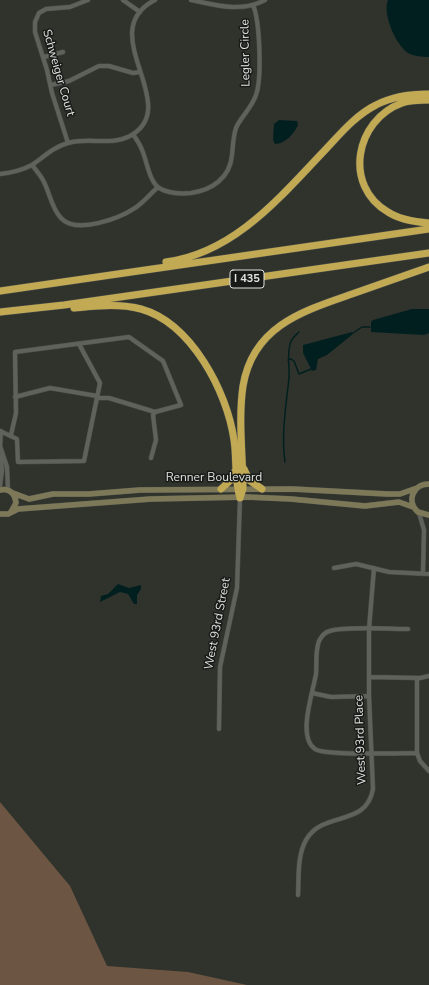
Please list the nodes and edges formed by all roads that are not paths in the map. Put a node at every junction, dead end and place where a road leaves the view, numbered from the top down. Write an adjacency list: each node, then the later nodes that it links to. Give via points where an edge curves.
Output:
1 (88, 0): 9 (street, Schweiger Court, via 70,7 50,8 39,13 34,26)
2 (123, 0): 7 (street)
3 (155, 0): 7 (street)
4 (191, 0): 6 (street, via 234,8)
5 (264, 0): 6 (street)
6 (253, 5): 18 (street, Legler Circle, via 258,23 258,87 251,108 236,127 228,169 223,178 206,190 172,194)
7 (140, 12): 10 (street, via 134,21 132,38)
8 (63, 52): 9 (street)
9 (44, 57): 11 (street, Schweiger Court)
10 (140, 72): 11 (street, via 133,73 109,66 99,66 68,81); 14 (street, via 148,94 148,107 144,122)
11 (50, 85): 15 (street, Schweiger Court)
12 (429, 94): 23 (highway, via 400,96 366,110 241,232 204,251 152,264)
13 (429, 100): 19 (highway, via 403,102 381,115 366,133 359,160 364,185 376,204 394,216 413,222)
14 (133, 134): 15 (street, via 113,141 85,140); 18 (street)
15 (68, 143): 16 (street, via 46,153)
16 (32, 164): 17 (street, via 22,170); 18 (street, via 59,216 74,225 100,223 119,217 140,204)
17 (0, 174)
18 (158, 187)
19 (429, 223)
20 (429, 229): 23 (highway, I 435)
21 (429, 253): 25 (highway, I 435)
22 (429, 267): 36 (highway, via 301,313 271,333 254,357 244,386)
23 (144, 269): 24 (highway, I 435)
24 (0, 291)
25 (64, 305): 26 (highway, I 435); 36 (highway, via 69,309 101,305 142,309 164,320 181,334 206,366 221,393 231,424)
26 (0, 312)
27 (78, 344): 28 (street, via 15,352); 29 (street, via 100,383); 30 (street, via 130,337 163,361 181,405)
28 (15, 397): 29 (street, via 50,388); 32 (street, via 16,413)
29 (97, 397): 30 (street, via 109,398); 32 (street, via 84,461 18,462 17,439)
30 (155, 412): 35 (street, via 152,415 156,440)
31 (1, 431): 32 (street); 33 (street)
32 (11, 435)
33 (0, 446): 34 (street); 44 (street, via 7,467)
34 (0, 450): 38 (street)
35 (151, 458)
36 (239, 465): 40 (highway, via 232,478); 41 (highway); 42 (highway, via 249,480)
37 (429, 484): 39 (main road, Renner Boulevard)
38 (0, 486)
39 (417, 488): 42 (main road, Renner Boulevard, via 400,494); 46 (main road, via 412,497)
40 (221, 489): 41 (main road, Renner Boulevard); 44 (main road, Renner Boulevard, via 62,493 29,499)
41 (240, 489): 42 (main road, Renner Boulevard); 45 (highway)
42 (262, 489)
43 (0, 490): 44 (main road, Renner Boulevard)
44 (10, 492): 47 (main road, via 16,503)
45 (240, 498): 46 (main road, Renner Boulevard, via 291,499 365,506 400,502); 47 (main road, Renner Boulevard, via 151,499); 63 (street, West 93rd Street, via 237,588 220,667)
46 (413, 507): 48 (main road)
47 (11, 512): 49 (main road, Renner Boulevard)
48 (419, 513): 50 (main road); 54 (street, via 424,528)
49 (0, 514)
50 (429, 515)
51 (334, 568): 52 (street, via 356,564)
52 (374, 568): 54 (street, via 397,573); 56 (street, West 93rd Place)
53 (429, 570): 55 (street)
54 (423, 573): 55 (street)
55 (429, 574)
56 (369, 629): 57 (street); 59 (street, West 93rd Place); 61 (street, via 330,630 323,636 316,651)
57 (408, 629)
58 (429, 676): 60 (street)
59 (369, 677): 60 (street); 62 (street, West 93rd Place)
60 (417, 678): 65 (street)
61 (312, 693): 62 (street, via 331,697); 64 (street, via 306,729 313,749 329,753)
62 (368, 696): 64 (street, West 93rd Place)
63 (219, 729)
64 (371, 752): 65 (street); 67 (street, West 93rd Place, via 373,789 369,804 358,813 324,824 310,835 301,856)
65 (417, 753): 66 (street)
66 (429, 771)
67 (298, 895)

